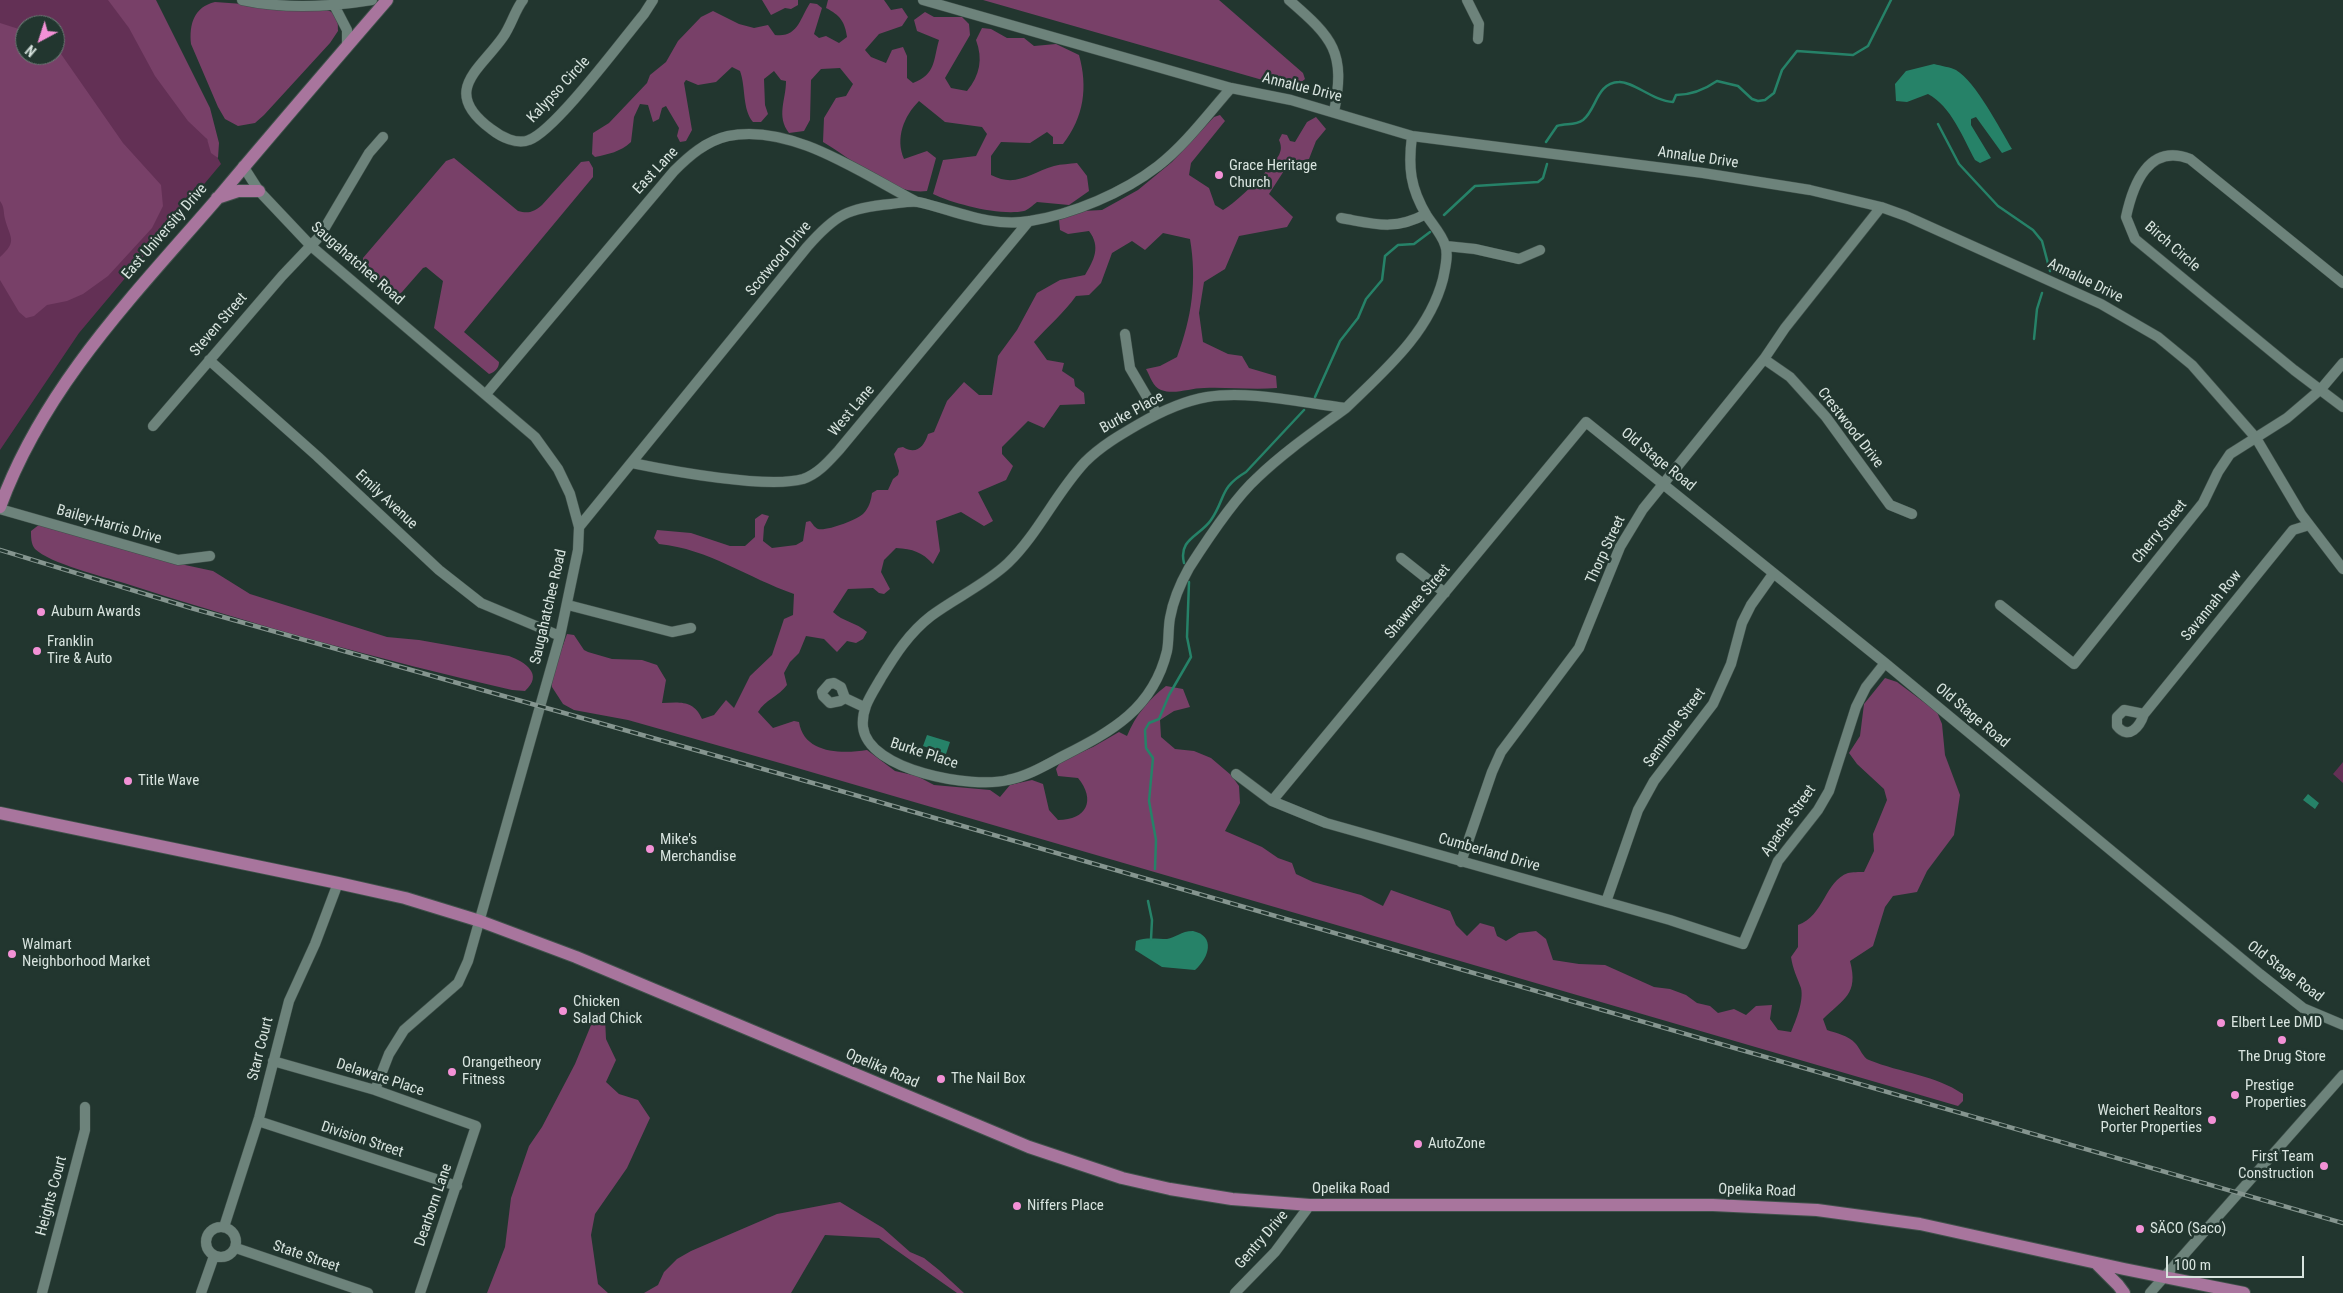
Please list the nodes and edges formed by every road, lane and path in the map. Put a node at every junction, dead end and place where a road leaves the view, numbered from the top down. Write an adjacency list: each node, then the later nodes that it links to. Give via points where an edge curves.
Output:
1 (242, 0): 9 (street, via 276,6)
2 (372, 0): 9 (street)
3 (387, 0): 11 (main road, East University Drive)
4 (653, 0): 8 (street, Kalypso Circle, via 560,114 537,136 518,142 498,135 482,122 469,106 467,96 470,76 505,35)
5 (923, 0): 12 (street, Annalue Drive)
6 (1289, 0): 13 (street, via 1317,25 1334,48 1339,80)
7 (1467, 0): 10 (street, via 1479,24)
8 (520, 1)
9 (334, 5): 11 (street, via 347,30)
10 (1478, 39)
11 (348, 46): 16 (main road, East University Drive)
12 (1231, 88): 13 (street, Annalue Drive); 23 (street, Scotwood Drive, via 1182,144 1131,184 1070,210)
13 (1334, 112): 14 (street, Annalue Drive)
14 (1412, 136): 20 (street, Annalue Drive, via 1702,173 1810,190); 21 (street, via 1411,182)
15 (383, 137): 24 (street, Steven Street, via 369,153)
16 (243, 166): 17 (street, Saugahatchee Road); 18 (main road, East University Drive)
17 (259, 191): 18 (main road, via 238,191); 24 (street, Saugahatchee Road)
18 (217, 198): 42 (main road, East University Drive, via 133,293 89,349 30,439)
19 (916, 202): 23 (street, Scotwood Drive, via 996,222); 33 (street, East Lane, via 788,138 758,133 726,136 697,150 674,171); 40 (street, Scotwood Drive, via 860,207 839,216 821,230)
20 (1882, 207): 29 (street, Thorp Street); 39 (street, Annalue Drive, via 2003,258 2139,325 2192,365)
21 (1426, 214): 22 (street, via 1400,225); 25 (street)
22 (1341, 218)
23 (1029, 221): 40 (street, West Lane, via 839,450 824,466 805,478 784,483)
24 (311, 246): 30 (street, Steven Street); 33 (street, Saugahatchee Road)
25 (1446, 246): 26 (street, via 1519,259); 35 (street, Burke Place, via 1446,269 1428,320 1386,369)
26 (1540, 250)
27 (2343, 283): 32 (street, Birch Circle, via 2190,159 2168,155 2156,159 2141,175 2126,217 2135,239)
28 (1125, 334): 36 (street, via 1130,368)
29 (1764, 359): 41 (street, Thorp Street); 43 (street, Crestwood Drive, via 1790,377 1826,417 1890,505)
30 (208, 360): 38 (street, Steven Street); 54 (street, Emily Avenue, via 439,570 481,603)
31 (2343, 364): 32 (street, Cherry Street)
32 (2321, 389): 34 (street, Birch Circle); 39 (street, Cherry Street, via 2287,418)
33 (486, 394): 45 (street, Saugahatchee Road, via 545,448 565,483)
34 (2343, 406)
35 (1346, 408): 36 (street, Burke Place, via 1225,394 1204,397); 57 (street, Burke Place, via 1254,480 1222,522 1179,585 1158,680 1140,706 1116,727 1040,768 1010,780 968,783 936,776 877,753 865,736)
36 (1157, 414): 57 (street, Burke Place, via 1108,442 1085,463 1006,565 917,628 891,662)
37 (1586, 422): 41 (street, Old Stage Road); 50 (street, Shawnee Street)
38 (152, 426)
39 (2256, 438): 44 (street, Annalue Drive); 52 (street, Cherry Street, via 2230,454 2203,503 2074,664)
40 (632, 463): 45 (street, Scotwood Drive)
41 (1664, 484): 49 (street, Old Stage Road); 62 (street, Thorp Street, via 1643,509 1624,541 1579,648 1501,752)
42 (0, 508): 46 (street, Bailey-Harris Drive, via 178,560)
43 (1912, 514)
44 (2309, 525): 48 (street, Annalue Drive); 58 (street, Savannah Row, via 2293,530)
45 (579, 527): 51 (street, Saugahatchee Road)
46 (210, 556)
47 (1401, 558): 50 (street)
48 (2343, 569)
49 (1773, 574): 55 (street, Old Stage Road); 64 (street, Seminole Street, via 1751,604 1742,623 1728,671 1712,704 1654,781 1638,810)
50 (1444, 593): 60 (street, Shawnee Street)
51 (568, 605): 53 (street, via 672,632); 54 (street, Saugahatchee Road)
52 (2000, 606)
53 (691, 628)
54 (560, 636): 65 (street, Saugahatchee Road)
55 (1885, 663): 66 (street, Apache Street, via 1866,687 1856,707 1829,791 1778,861); 67 (street, Old Stage Road, via 2303,1008)
56 (845, 698): 57 (street)
57 (864, 707)
58 (2144, 714)
59 (1236, 774): 60 (street, Cumberland Drive)
60 (1272, 801): 62 (street, Cumberland Drive, via 1326,823)
61 (0, 813): 63 (main road, Opelika Road)
62 (1461, 862): 64 (street, Cumberland Drive)
63 (338, 883): 65 (main road, Opelika Road, via 405,898); 68 (street, Starr Court, via 289,1001)
64 (1606, 902): 66 (street, Cumberland Drive)
65 (480, 921): 70 (street, Saugahatchee Road, via 458,982 404,1030 388,1054); 75 (main road, Opelika Road, via 576,957 937,1110 1075,1164 1180,1191 1258,1202)
66 (1743, 944)
67 (2343, 1025)
68 (273, 1061): 70 (street, Delaware Place); 72 (street, Starr Court)
69 (2343, 1075): 80 (street)
70 (375, 1090): 73 (street, Delaware Place)
71 (85, 1107): 81 (street, Heights Court, via 85,1130)
72 (258, 1121): 74 (street, Division Street); 76 (street, Starr Court)
73 (476, 1126): 74 (street, Dearborn Lane)
74 (457, 1186): 84 (street, Dearborn Lane)
75 (1310, 1205): 79 (main road, Opelika Road, via 1713,1205 1817,1210 1920,1224); 85 (street, Gentry Drive, via 1280,1247)
76 (224, 1227): 77 (street, via 235,1234); 78 (street, via 215,1228 206,1237 208,1250)
77 (236, 1248): 78 (street, via 224,1258); 83 (street, State Street)
78 (214, 1256): 82 (street)
79 (2095, 1263): 80 (main road, Opelika Road); 86 (main road)
80 (2164, 1277): 87 (street); 88 (main road, Opelika Road)
81 (42, 1293)
82 (202, 1293)
83 (368, 1293)
84 (420, 1293)
85 (1235, 1293)
86 (2124, 1293)
87 (2150, 1293)
88 (2244, 1293)

